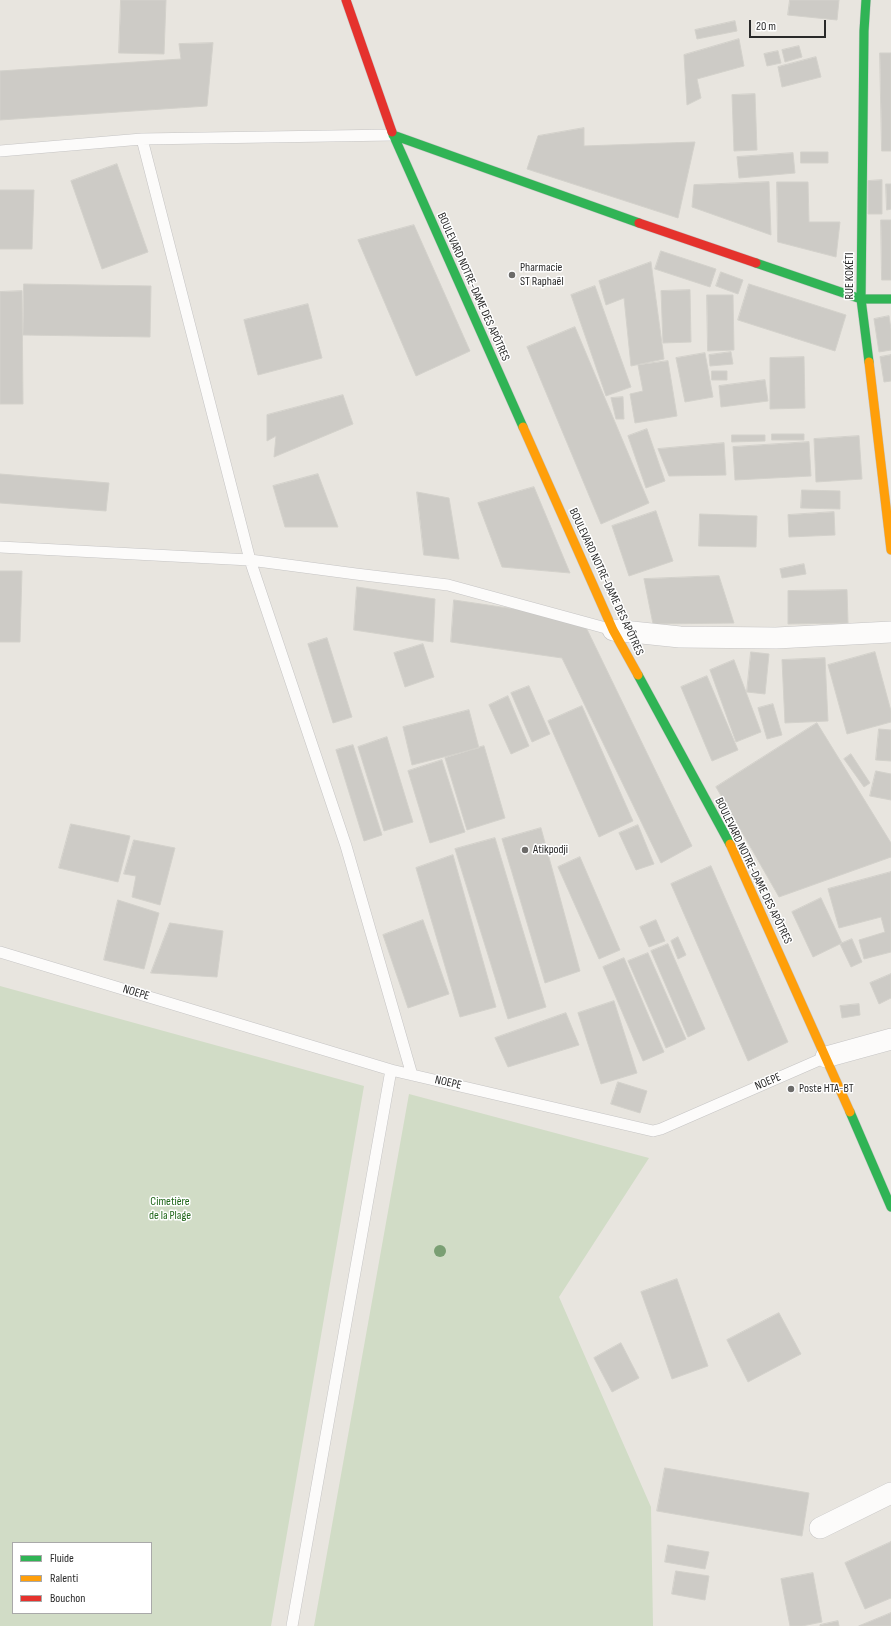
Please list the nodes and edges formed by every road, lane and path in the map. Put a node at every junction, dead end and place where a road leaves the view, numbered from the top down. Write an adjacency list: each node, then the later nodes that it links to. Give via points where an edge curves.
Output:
1 (346, 0): 3 (street, BOULEVARD NOTRE-DAME DES APÔTRES)
2 (866, 0): 6 (street, RUE KOKÉTI)
3 (393, 135): 4 (lane); 6 (street); 11 (street, BOULEVARD NOTRE-DAME DES APÔTRES)
4 (142, 139): 5 (lane); 10 (lane)
5 (0, 151)
6 (861, 299): 7 (street); 9 (street, RUE KOKÉTI)
7 (891, 299)
8 (0, 547): 10 (lane)
9 (891, 550)
10 (250, 560): 11 (lane, via 448,584); 17 (lane, via 346,846)
11 (613, 630): 12 (street, via 680,637 776,638); 15 (street, BOULEVARD NOTRE-DAME DES APÔTRES, via 728,841)
12 (891, 632)
13 (0, 952): 16 (lane, NOEPE)
14 (891, 1039): 15 (street, NOEPE)
15 (826, 1057): 17 (lane, NOEPE, via 653,1131); 18 (street, BOULEVARD NOTRE-DAME DES APÔTRES)
16 (390, 1070): 17 (lane, NOEPE); 21 (lane)
17 (412, 1075)
18 (891, 1206)
19 (891, 1493): 20 (street)
20 (820, 1528)
21 (292, 1626)

